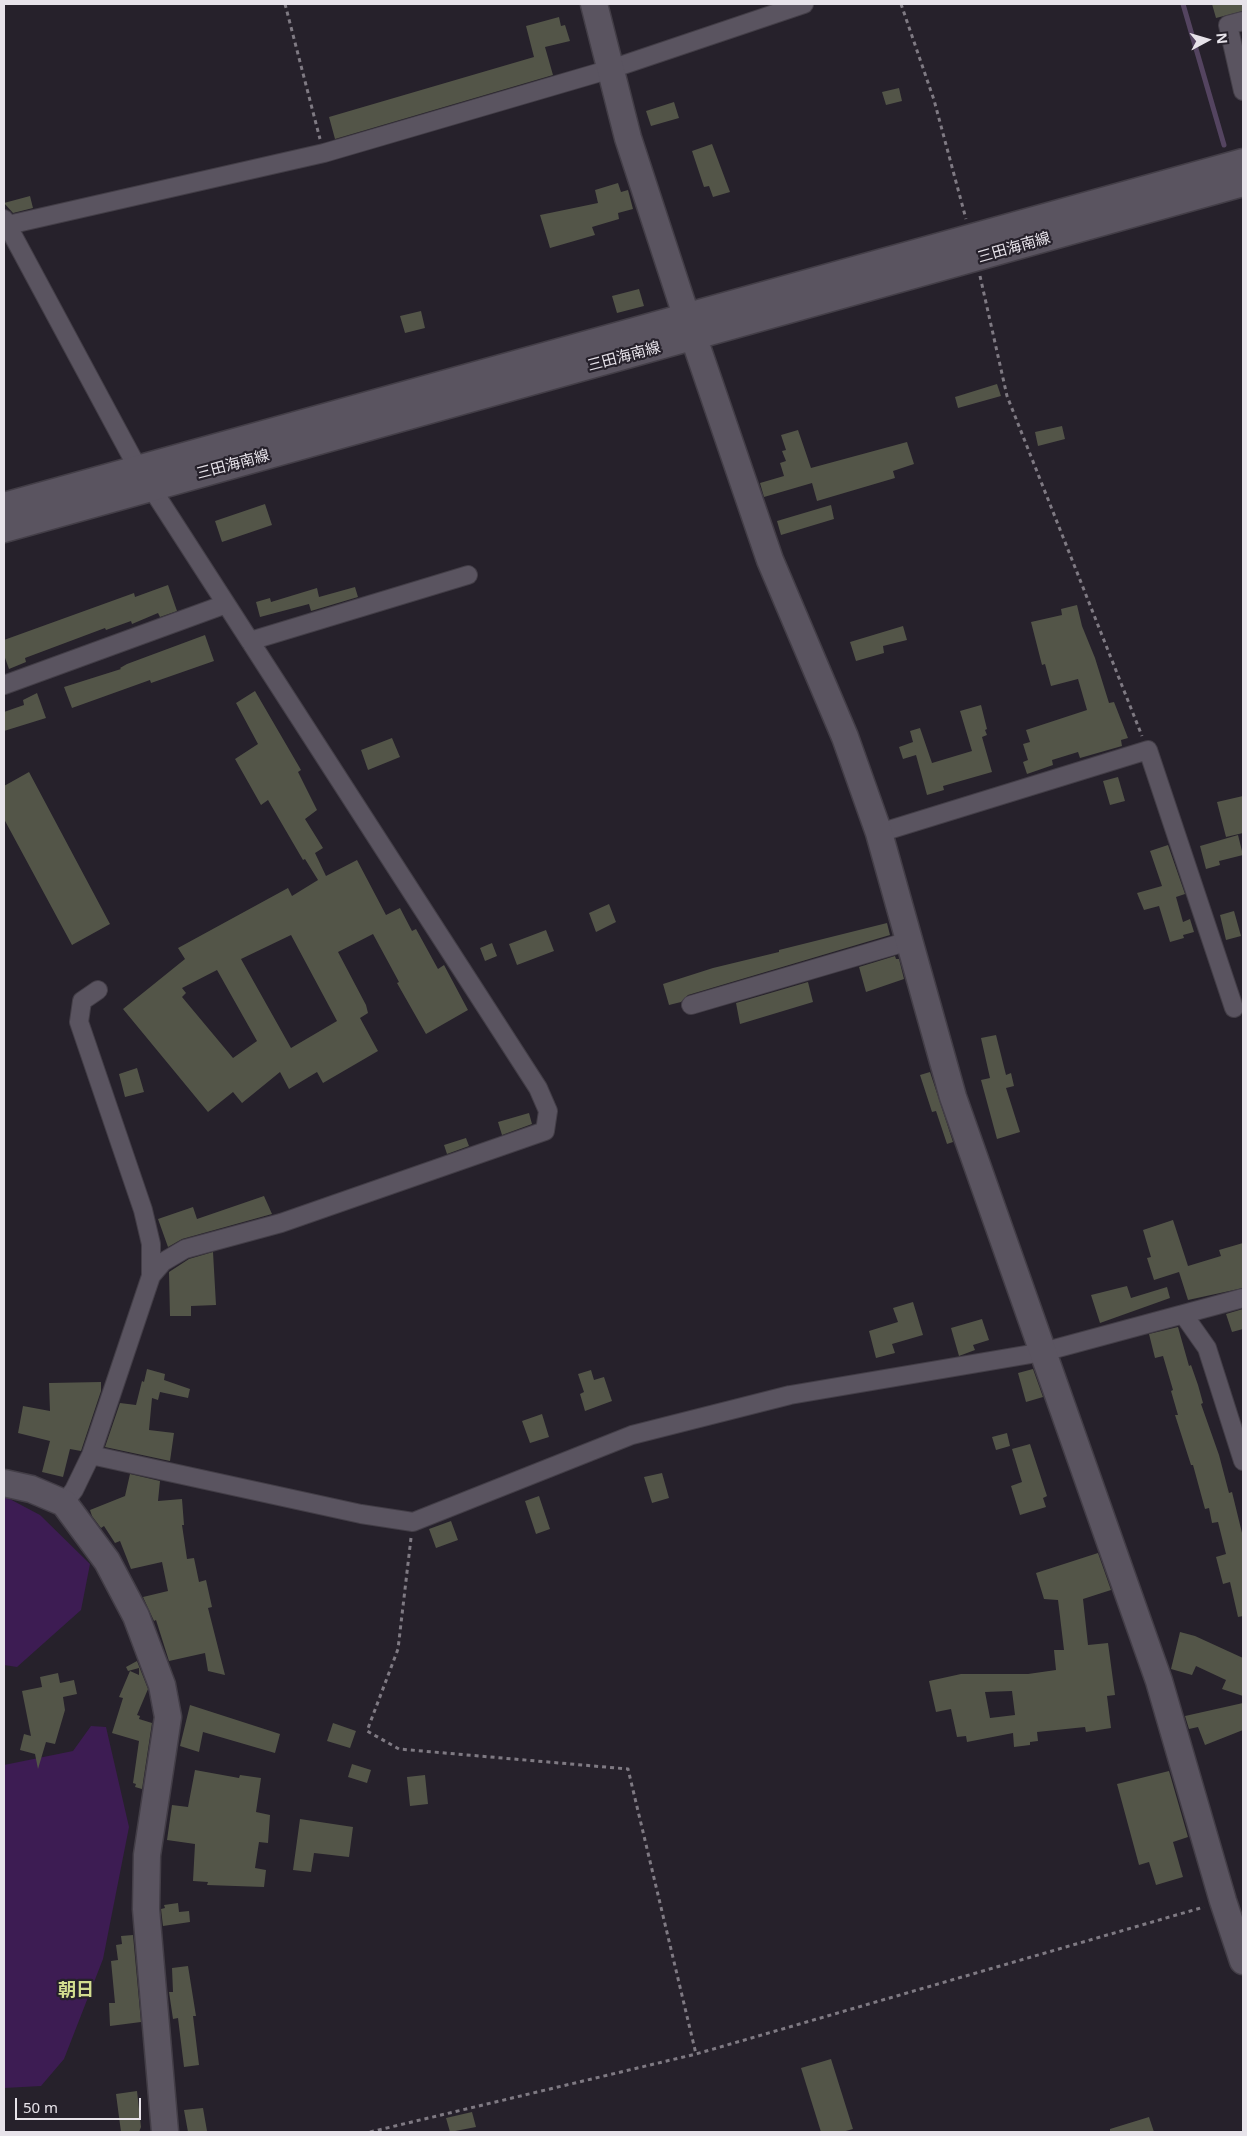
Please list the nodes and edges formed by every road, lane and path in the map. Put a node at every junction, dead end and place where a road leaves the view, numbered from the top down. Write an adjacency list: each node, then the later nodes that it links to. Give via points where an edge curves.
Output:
1 (285, 4): 8 (path)
2 (594, 4): 6 (street)
3 (804, 4): 6 (street)
4 (901, 4): 12 (path, via 934,100)
5 (1243, 21): 7 (street, via 1228,25)
6 (611, 69): 8 (street); 13 (street, via 628,138)
7 (1243, 91)
8 (324, 153): 11 (street)
9 (1243, 162): 12 (street, 三田海南線)
10 (1243, 183): 12 (street, 三田海南線)
11 (6, 222): 14 (street)
12 (974, 248): 13 (street, 三田海南線); 21 (path, via 1007,396)
13 (691, 327): 14 (street, 三田海南線); 22 (street, via 770,560 845,737)
14 (145, 478): 15 (street, 三田海南線); 16 (street, 三田海南線); 18 (street)
15 (4, 506)
16 (4, 529)
17 (468, 575): 19 (street)
18 (226, 604): 19 (street); 20 (street)
19 (250, 641): 27 (street, via 538,1088 548,1111 545,1131 281,1223 185,1249 163,1262)
20 (4, 684)
21 (1148, 750): 22 (street); 26 (street)
22 (879, 832): 23 (street)
23 (909, 941): 25 (street); 30 (street, via 953,1097)
24 (98, 990): 27 (street, via 82,1001 79,1022 143,1210 151,1244)
25 (691, 1005)
26 (1234, 1008)
27 (151, 1276): 31 (street)
28 (1243, 1298): 29 (street)
29 (1182, 1314): 30 (street); 32 (street, via 1207,1348)
30 (1043, 1352): 35 (street, via 790,1395 632,1435); 36 (street, via 1159,1681)
31 (91, 1456): 34 (street); 35 (street, via 361,1514)
32 (1243, 1461)
33 (4, 1483): 34 (street, via 31,1489)
34 (64, 1503): 39 (street, via 107,1561 136,1616 162,1685 168,1717 147,1855 146,1909)
35 (413, 1522): 38 (path, via 398,1649 367,1731 399,1749 628,1769)
36 (1224, 1901): 37 (street); 38 (path)
37 (1243, 1961)
38 (696, 2054): 40 (path)
39 (165, 2132)
40 (370, 2132)

